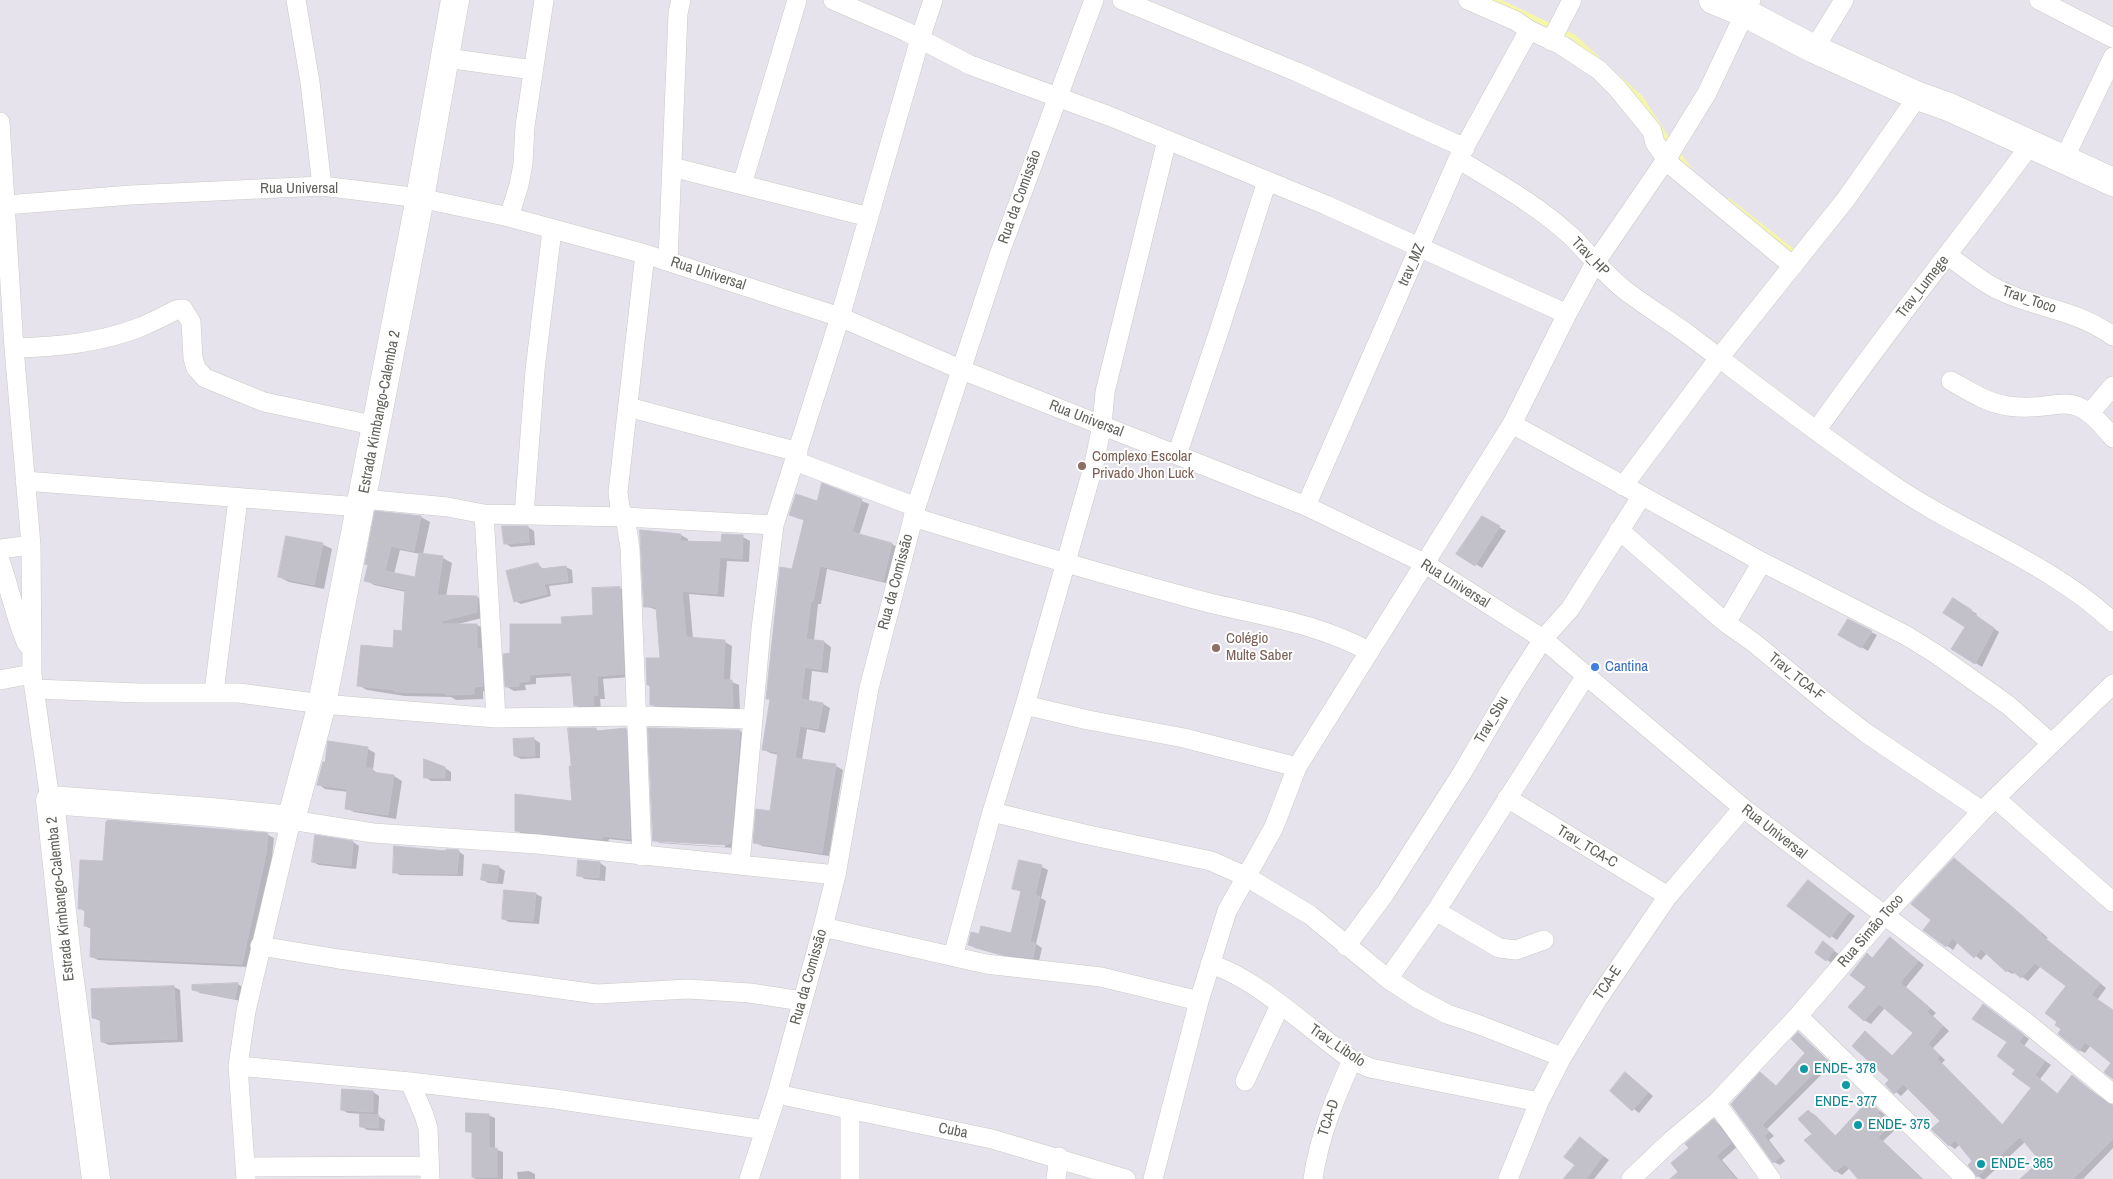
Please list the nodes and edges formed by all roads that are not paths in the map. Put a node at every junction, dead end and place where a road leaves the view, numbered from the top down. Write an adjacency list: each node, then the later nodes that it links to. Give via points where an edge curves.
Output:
1 (296, 0): 36 (street, via 310,82)
2 (455, 0): 22 (main road, Estrada Kimbango-Calemba 2)
3 (544, 0): 23 (street)
4 (681, 0): 32 (street)
5 (798, 0): 35 (street)
6 (833, 0): 18 (street)
7 (934, 0): 18 (street)
8 (1094, 0): 25 (street, Rua da Comissão)
9 (1122, 0): 29 (street, Trav_HP, via 1297,72)
10 (1468, 0): 16 (street)
11 (1572, 0): 19 (street)
12 (1713, 0): 15 (main road)
13 (1844, 0): 20 (street)
14 (2039, 0): 17 (street)
15 (1748, 6): 20 (main road); 30 (street, via 1707,94)
16 (1529, 30): 19 (street); 29 (street, trav_MZ)
17 (2113, 38)
18 (920, 39): 25 (street, via 970,65); 40 (street)
19 (1551, 41): 30 (street, via 1585,59 1617,88 1652,131 1655,143)
20 (1814, 49): 24 (main road)
21 (2113, 57): 31 (street)
22 (446, 58): 23 (street); 37 (main road, Estrada Kimbango-Calemba 2)
23 (533, 70): 39 (street, via 520,185)
24 (1918, 96): 28 (main road); 47 (street, via 1846,199)
25 (1057, 97): 27 (street); 53 (street, Rua da Comissão, via 999,255)
26 (0, 122): 38 (street)
27 (1167, 140): 33 (street); 59 (street, via 1105,392)
28 (2031, 144): 31 (main road); 44 (street, Trav_Lumege)
29 (1462, 153): 42 (street, trav_MZ); 46 (street, Trav_HP, via 1551,219)
30 (1667, 158): 46 (street); 47 (street, via 1672,166)
31 (2064, 159): 34 (main road)
32 (672, 167): 35 (street); 45 (street)
33 (1267, 181): 42 (street); 63 (street)
34 (2113, 182)
35 (742, 185): 40 (street)
36 (322, 186): 37 (street, Rua Universal); 38 (street, Rua Universal, via 131,194)
37 (420, 198): 39 (street, Rua Universal); 60 (main road, Estrada Kimbango-Calemba 2)
38 (6, 205): 51 (street)
39 (509, 217): 41 (street, Rua Universal)
40 (869, 217): 49 (street)
41 (552, 230): 43 (street, Rua Universal); 73 (street, via 534,370)
42 (1420, 247): 48 (street); 70 (street, trav_MZ)
43 (646, 254): 45 (street, Rua Universal); 56 (street)
44 (1948, 256): 50 (street, Trav_Toco, via 1998,290 2078,316); 61 (street, Trav_Lumege)
45 (668, 261): 49 (street, Rua Universal)
46 (1595, 263): 48 (street); 52 (street, Trav_HP, via 1626,291)
47 (1793, 266): 52 (street)
48 (1566, 314): 58 (street)
49 (840, 317): 53 (street, Rua Universal); 64 (street)
50 (2113, 336)
51 (14, 348): 60 (street, via 60,347 108,338 183,309 191,322 196,368 205,378 264,402); 65 (street)
52 (1720, 358): 61 (street, Trav_HP); 66 (street)
53 (962, 370): 59 (street, Rua Universal); 71 (street, Rua da Comissão)
54 (1951, 381): 57 (street, via 1985,400 2006,406 2030,408 2064,403)
55 (2113, 386): 57 (street)
56 (628, 407): 64 (street); 74 (street, via 618,492)
57 (2090, 413): 62 (street)
58 (1512, 424): 66 (street); 81 (street)
59 (1102, 425): 63 (street, Rua Universal); 82 (street, via 1094,464)
60 (377, 426): 69 (main road, Estrada Kimbango-Calemba 2)
61 (1816, 431): 83 (street, Trav_HP, via 1926,507 2042,570 2094,604)
62 (2113, 438)
63 (1177, 455): 70 (street, Rua Universal)
64 (797, 457): 71 (street); 75 (street)
65 (24, 481): 68 (street); 77 (street)
66 (1623, 486): 67 (street)
67 (1641, 497): 76 (street, Trav_Sbu); 80 (street)
68 (238, 499): 69 (street); 92 (street)
69 (362, 503): 72 (street, via 448,507); 93 (main road, Estrada Kimbango-Calemba 2)
70 (1306, 506): 81 (street, Rua Universal)
71 (914, 512): 82 (street); 108 (street, Rua da Comissão, via 869,688)
72 (484, 514): 73 (street); 96 (street)
73 (524, 515): 74 (street)
74 (625, 517): 75 (street); 95 (street, via 630,548)
75 (774, 525): 97 (street)
76 (1620, 530): 84 (street, Trav_TCA-F); 85 (street, Trav_Sbu, via 1570,609)
77 (31, 545): 78 (street); 87 (street)
78 (0, 549)
79 (0, 561): 87 (street, via 21,631)
80 (1762, 562): 84 (street); 98 (street, via 1866,614 1936,654 2008,706)
81 (1424, 563): 85 (street, Rua Universal); 86 (street)
82 (1064, 564): 86 (street, via 1304,625); 94 (street)
83 (2113, 622)
84 (1726, 623): 102 (street, Trav_TCA-F, via 1866,733)
85 (1543, 639): 88 (street, Rua Universal); 117 (street, Trav_Sbu, via 1386,892)
86 (1368, 651): 99 (street)
87 (32, 654): 90 (street)
88 (1585, 677): 100 (street); 103 (street, Rua Universal)
89 (0, 680): 90 (street)
90 (33, 682): 92 (street, via 140,693); 101 (street)
91 (2113, 684): 98 (street, Rua Simão Toco)
92 (214, 692): 93 (street)
93 (322, 704): 96 (street); 105 (main road, Estrada Kimbango-Calemba 2)
94 (1025, 705): 99 (street, via 1184,738); 104 (street)
95 (637, 716): 96 (street); 97 (street); 106 (street)
96 (496, 718)
97 (753, 719): 107 (street)
98 (2050, 744): 102 (street, Rua Simão Toco)
99 (1297, 767): 109 (street, via 1274,827)
100 (1507, 798): 110 (street, Trav_TCA-C); 112 (street)
101 (50, 800): 105 (main road, Estrada Kimbango-Calemba 2); 139 (main road, Estrada Kimbango-Calemba 2)
102 (1988, 805): 111 (street, Trav_TCA-F); 113 (street, Rua Simão Toco)
103 (1743, 808): 110 (street, TCA-E); 113 (street, Rua Universal)
104 (992, 812): 109 (street, via 1211,861); 118 (street)
105 (291, 820): 106 (street, via 373,833 537,844); 116 (street, Estrada Kimbango-Calemba 2)
106 (642, 856): 107 (street)
107 (740, 864): 108 (street)
108 (836, 875): 114 (street, Rua da Comissão)
109 (1246, 877): 117 (street, via 1310,915); 119 (street, via 1227,911)
110 (1668, 896): 125 (street, TCA-E)
111 (2113, 902)
112 (1436, 911): 115 (street, via 1499,948 1516,950); 120 (street)
113 (1884, 916): 124 (street, Rua Simão Toco); 131 (street, Rua Universal, via 2027,1023)
114 (824, 927): 118 (street); 121 (street, Rua da Comissão)
115 (1544, 940)
116 (260, 946): 121 (street, via 597,994 688,990 750,993); 127 (street, Estrada Kimbango-Calemba 2)
117 (1346, 946): 120 (street)
118 (952, 956): 122 (street, via 986,964 1101,977)
119 (1210, 964): 122 (street); 123 (street, Trav_Libolo, via 1224,969)
120 (1388, 979): 125 (street, via 1447,1014)
121 (802, 1001): 130 (street, Rua da Comissão)
122 (1199, 1001): 144 (street)
123 (1280, 1005): 126 (street, Trav_Libolo); 128 (street)
124 (1798, 1016): 133 (street, Rua Simão Toco); 149 (street)
125 (1562, 1057): 132 (street, TCA-E)
126 (1352, 1060): 132 (street, Trav_Libolo, via 1398,1075); 145 (street, TCA-D, via 1335,1098)
127 (238, 1066): 129 (street); 138 (street, Estrada Kimbango-Calemba 2)
128 (1245, 1081)
129 (410, 1082): 135 (street, via 555,1099); 137 (street, via 428,1128)
130 (777, 1094): 134 (street, Cuba); 135 (street, Rua da Comissão)
131 (2113, 1094)
132 (1539, 1102): 146 (street, TCA-E)
133 (1716, 1103): 147 (street, Rua Simão Toco); 148 (street)
134 (850, 1108): 136 (street, Cuba, via 992,1138); 141 (street)
135 (765, 1130): 140 (street, Rua da Comissão)
136 (1059, 1158): 142 (street); 143 (street, Cuba)
137 (429, 1172): 138 (street)
138 (246, 1173)
139 (96, 1179)
140 (749, 1179)
141 (850, 1179)
142 (1056, 1179)
143 (1126, 1179)
144 (1153, 1179)
145 (1313, 1179)
146 (1508, 1179)
147 (1631, 1179)
148 (1771, 1179)
149 (1966, 1179)

